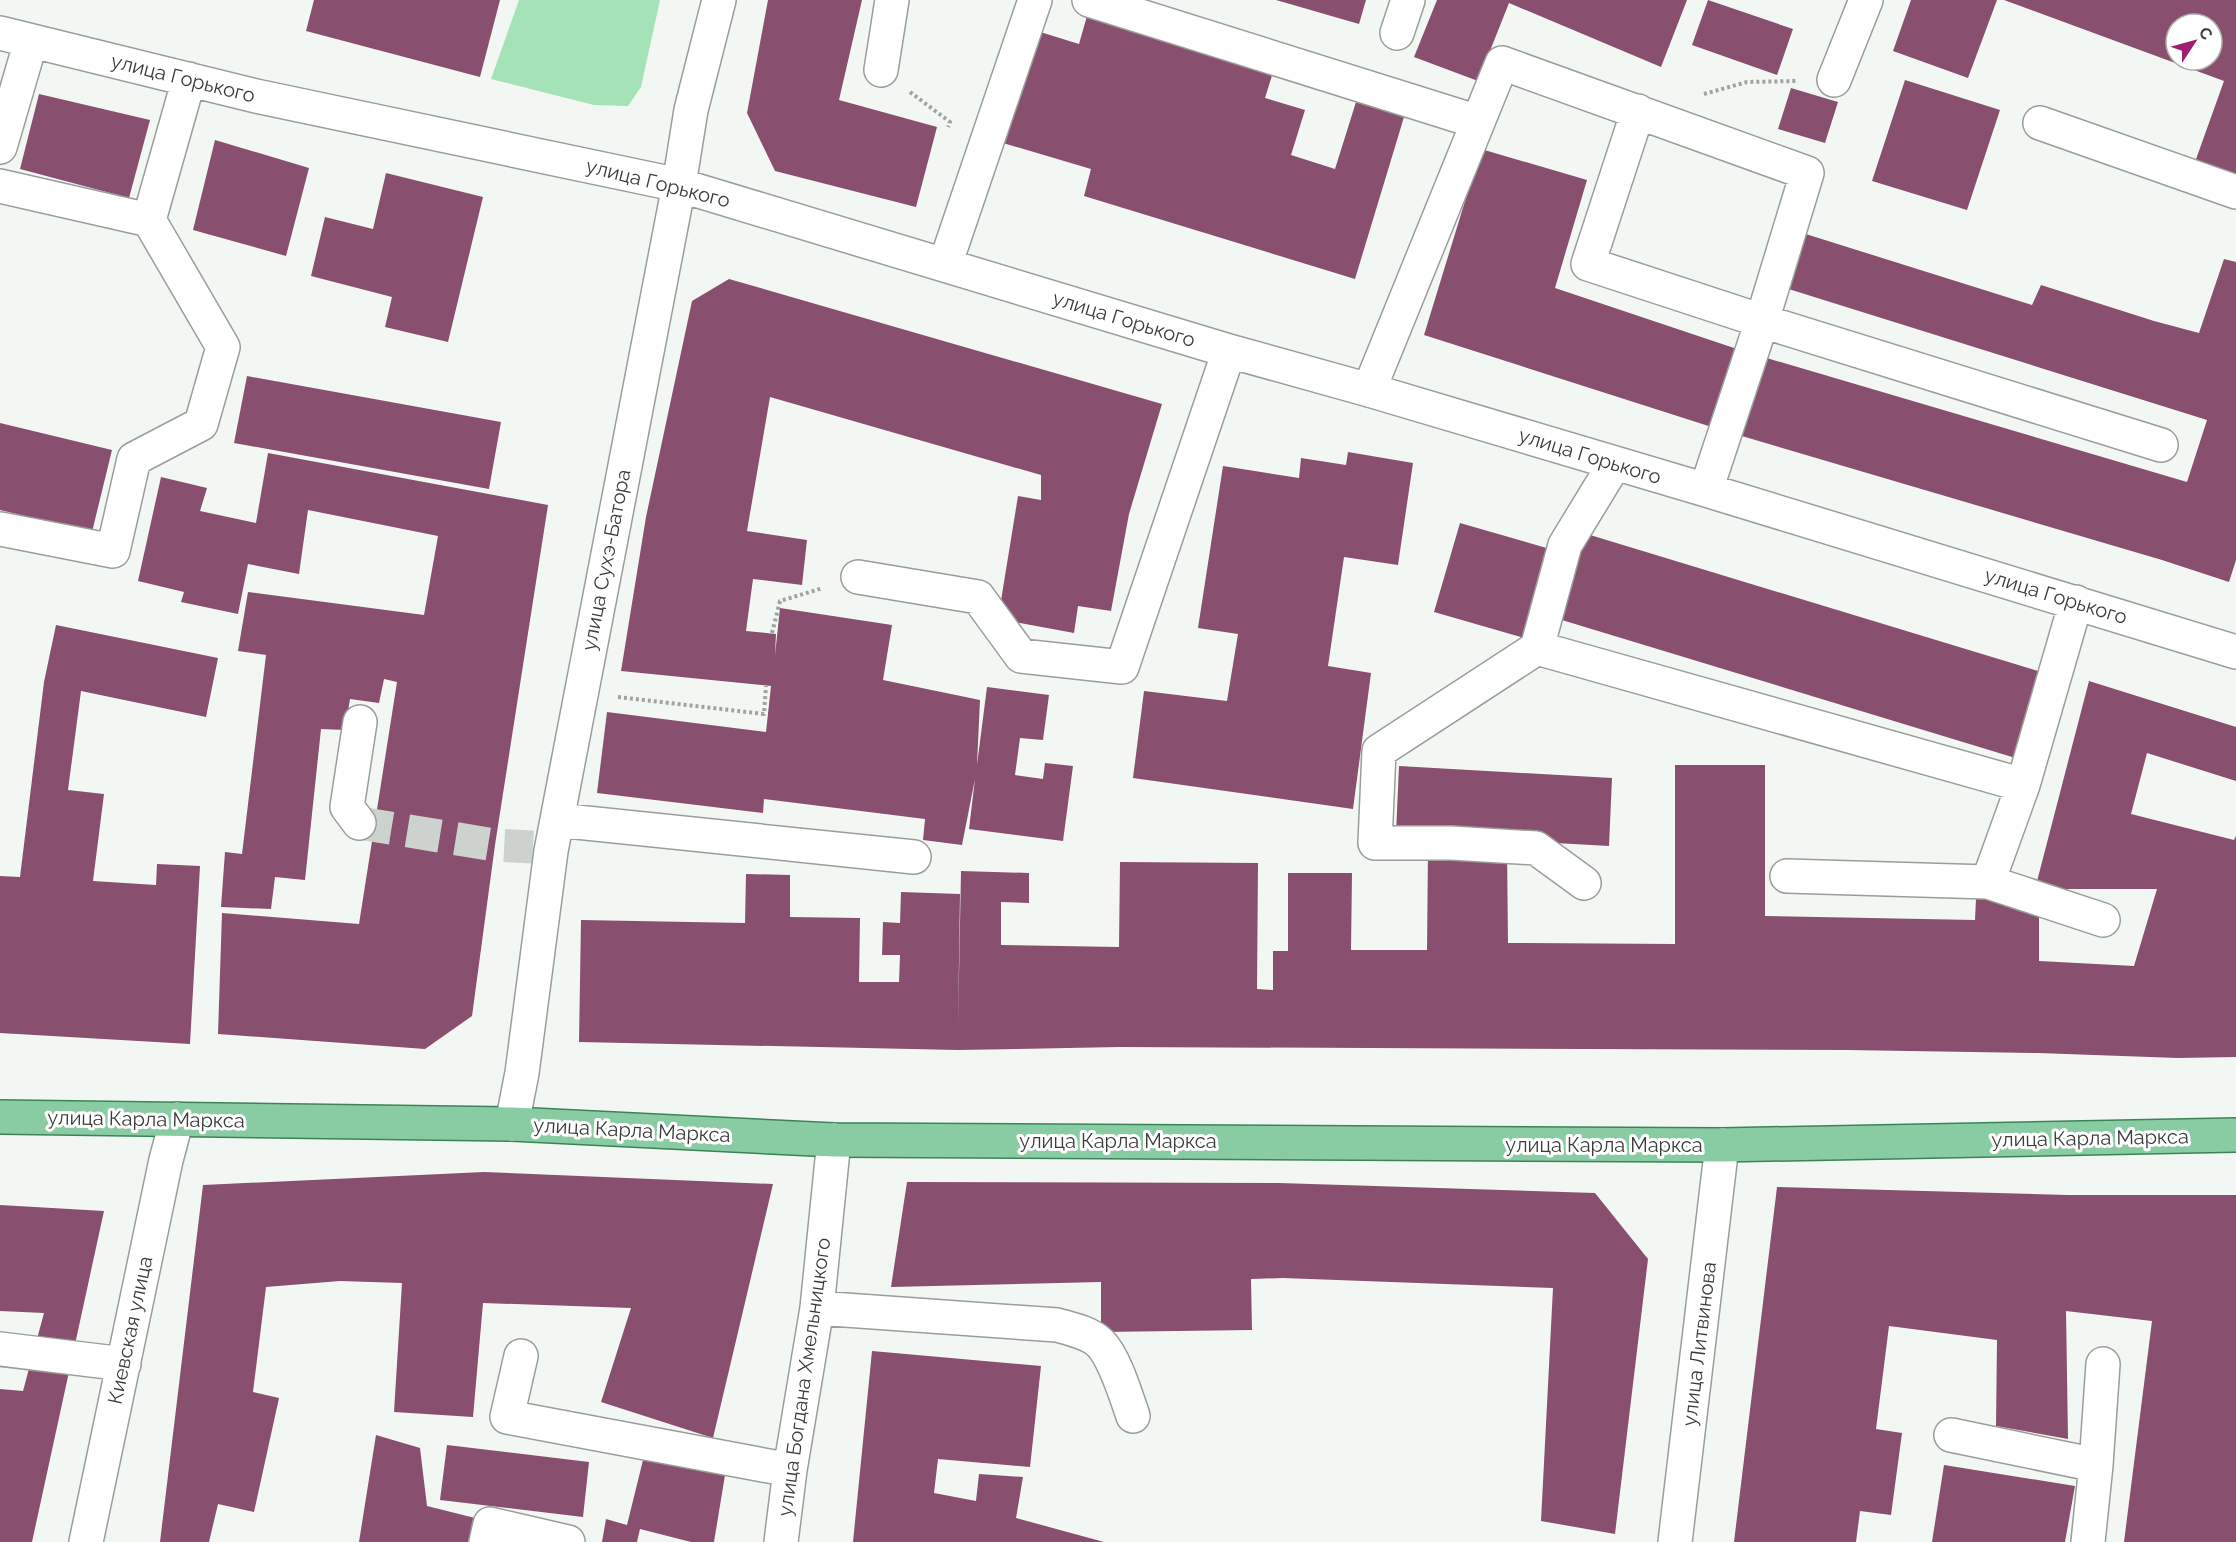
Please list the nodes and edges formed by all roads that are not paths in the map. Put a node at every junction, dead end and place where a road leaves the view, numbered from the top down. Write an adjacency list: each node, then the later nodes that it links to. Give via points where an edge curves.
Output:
1 (719, 0): 17 (street, улица Сухэ-Батора, via 691,110)
2 (892, 0): 10 (street)
3 (1035, 0): 21 (street)
4 (1089, 0): 14 (street)
5 (1408, 0): 8 (street)
6 (1866, 0): 12 (street)
7 (0, 33): 9 (street, улица Горького)
8 (1397, 33)
9 (32, 41): 11 (street, улица Горького); 16 (street)
10 (881, 70)
11 (189, 79): 17 (street, улица Горького); 20 (street)
12 (1834, 80)
13 (1638, 111): 14 (street, via 1502,63); 22 (street, via 1807,173); 22 (street, via 1588,264)
14 (1478, 122): 24 (street)
15 (2040, 123): 19 (street)
16 (0, 147)
17 (679, 185): 21 (street, улица Горького); 36 (street, улица Сухэ-Батора, via 581,692)
18 (0, 186): 20 (street)
19 (2236, 192)
20 (148, 220): 28 (street, via 223,347 201,424 134,459 113,551)
21 (945, 265): 23 (street, улица Горького)
22 (1762, 321): 25 (street); 27 (street)
23 (1229, 351): 24 (street, улица Горького); 29 (street, via 1122,667 1021,656 978,597)
24 (1369, 390): 26 (street, улица Горького)
25 (2161, 445)
26 (1615, 463): 27 (street, улица Горького); 31 (street, via 1565,545)
27 (1706, 490): 30 (street, улица Горького)
28 (0, 530)
29 (858, 577)
30 (2076, 602): 32 (street, улица Горького); 34 (street)
31 (1537, 648): 34 (street); 40 (street, via 1379,751 1375,843 1536,848)
32 (2236, 651)
33 (360, 722): 35 (street, via 347,807)
34 (2023, 784): 39 (street)
35 (359, 823)
36 (547, 840): 37 (street); 44 (street, улица Сухэ-Батора, via 522,1074)
37 (914, 857)
38 (1787, 876): 39 (street)
39 (1988, 882): 41 (street)
40 (1584, 883)
41 (2103, 920)
42 (0, 1118): 43 (main road, улица Карла Маркса)
43 (177, 1119): 44 (main road, улица Карла Маркса); 52 (street, Киевская улица)
44 (512, 1124): 46 (main road, улица Карла Маркса)
45 (2236, 1135): 47 (main road, улица Карла Маркса)
46 (834, 1140): 47 (main road, улица Карла Маркса); 48 (street, улица Богдана Хмельницкого)
47 (1722, 1145): 61 (street, улица Литвинова)
48 (818, 1308): 53 (street, via 1057,1325 1085,1334 1100,1343 1119,1375); 56 (street, улица Богдана Хмельницкого)
49 (0, 1349): 52 (street)
50 (521, 1356): 56 (street, via 507,1417)
51 (2103, 1364): 55 (street)
52 (124, 1365): 57 (street, Киевская улица)
53 (1133, 1416)
54 (1951, 1435): 55 (street)
55 (2096, 1465): 62 (street)
56 (790, 1470): 60 (street, улица Богдана Хмельницкого)
57 (86, 1542)
58 (486, 1542): 59 (street, via 490,1524)
59 (568, 1542)
60 (781, 1542)
61 (1675, 1542)
62 (2088, 1542)

